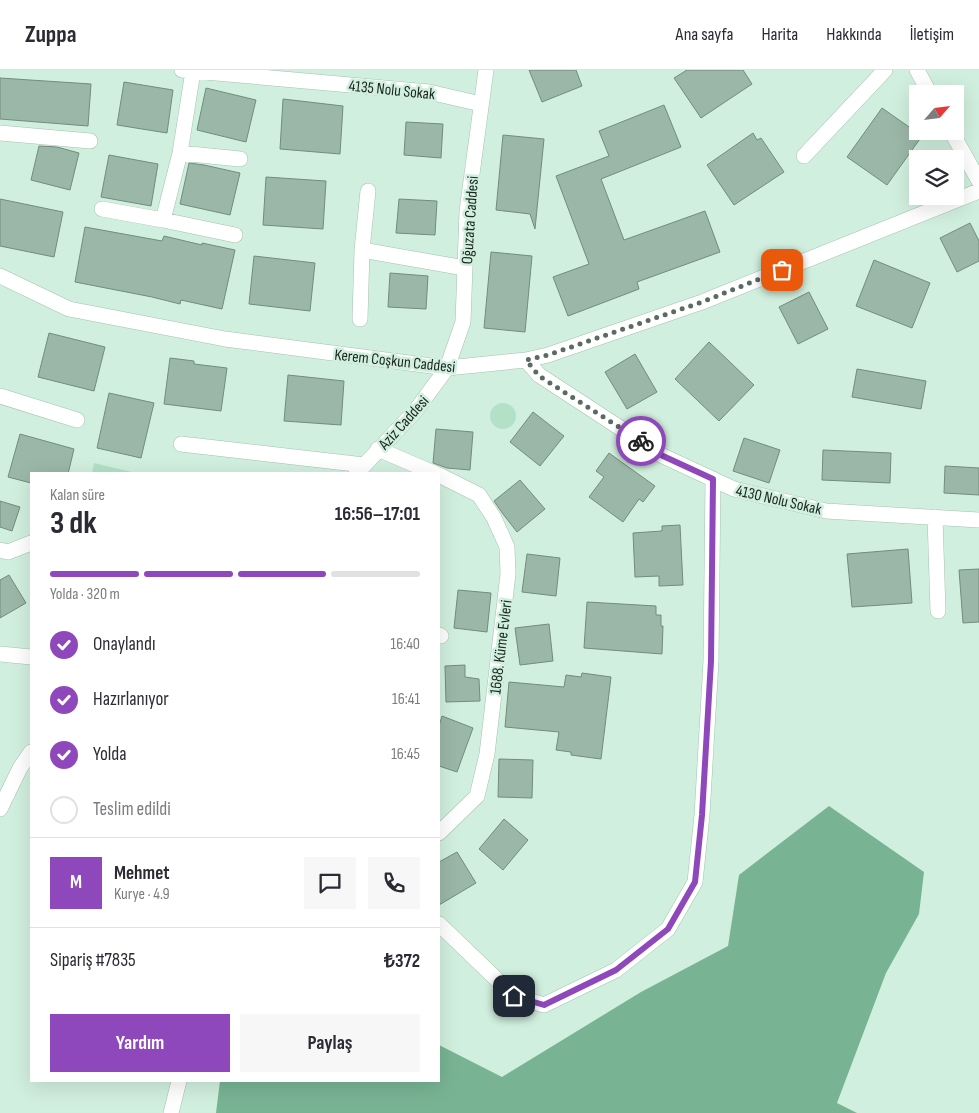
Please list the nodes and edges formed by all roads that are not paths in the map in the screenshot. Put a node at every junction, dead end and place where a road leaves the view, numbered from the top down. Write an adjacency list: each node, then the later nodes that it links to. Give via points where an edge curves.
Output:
1 (188, 70): 6 (street, 4135 Nolu Sokak, via 430,92); 10 (street)
2 (486, 70): 6 (street, Oğuzata Caddesi)
3 (885, 70): 11 (street)
4 (917, 70): 5 (street)
5 (925, 85)
6 (481, 104): 20 (street, Oğuzata Caddesi, via 467,210)
7 (0, 133): 9 (street)
8 (956, 140): 13 (street)
9 (90, 141)
10 (180, 152): 12 (street); 17 (street)
11 (804, 156)
12 (240, 159)
13 (979, 181)
14 (979, 191): 23 (street, Kerem Coşkun Caddesi, via 702,302)
15 (368, 192): 19 (street)
16 (102, 209): 17 (street)
17 (163, 220): 18 (street)
18 (235, 235)
19 (362, 250): 20 (street); 22 (street)
20 (465, 268): 24 (street, Oğuzata Caddesi, via 464,322)
21 (0, 276): 24 (street, Kerem Coşkun Caddesi, via 69,309 225,339)
22 (360, 319)
23 (526, 360): 24 (street, Kerem Coşkun Caddesi); 32 (street, 4130 Nolu Sokak, via 539,376 663,456)
24 (447, 368): 28 (street, Aziz Caddesi, via 416,410)
25 (0, 396): 26 (street)
26 (77, 420)
27 (181, 444): 29 (street)
28 (378, 449): 29 (street, Aziz Caddesi); 30 (street, 1688. Küme Evleri)
29 (360, 470)
30 (433, 472)
31 (440, 475): 43 (street, 1688. Küme Evleri, via 479,495 494,518 507,548 508,574 487,754 477,796)
32 (713, 479): 33 (street, 4130 Nolu Sokak, via 734,489 826,511); 44 (street, via 711,661 702,815 695,882 668,929 616,970 544,1005 514,996)
33 (935, 517): 34 (street, 4130 Nolu Sokak); 37 (street)
34 (979, 520)
35 (30, 543): 36 (street, via 8,552)
36 (0, 550)
37 (938, 611)
38 (0, 654): 39 (street)
39 (30, 657)
40 (30, 756): 41 (street)
41 (26, 772): 42 (street)
42 (0, 809)
43 (440, 831)
44 (440, 925)
45 (179, 1082): 46 (street)
46 (171, 1113)

